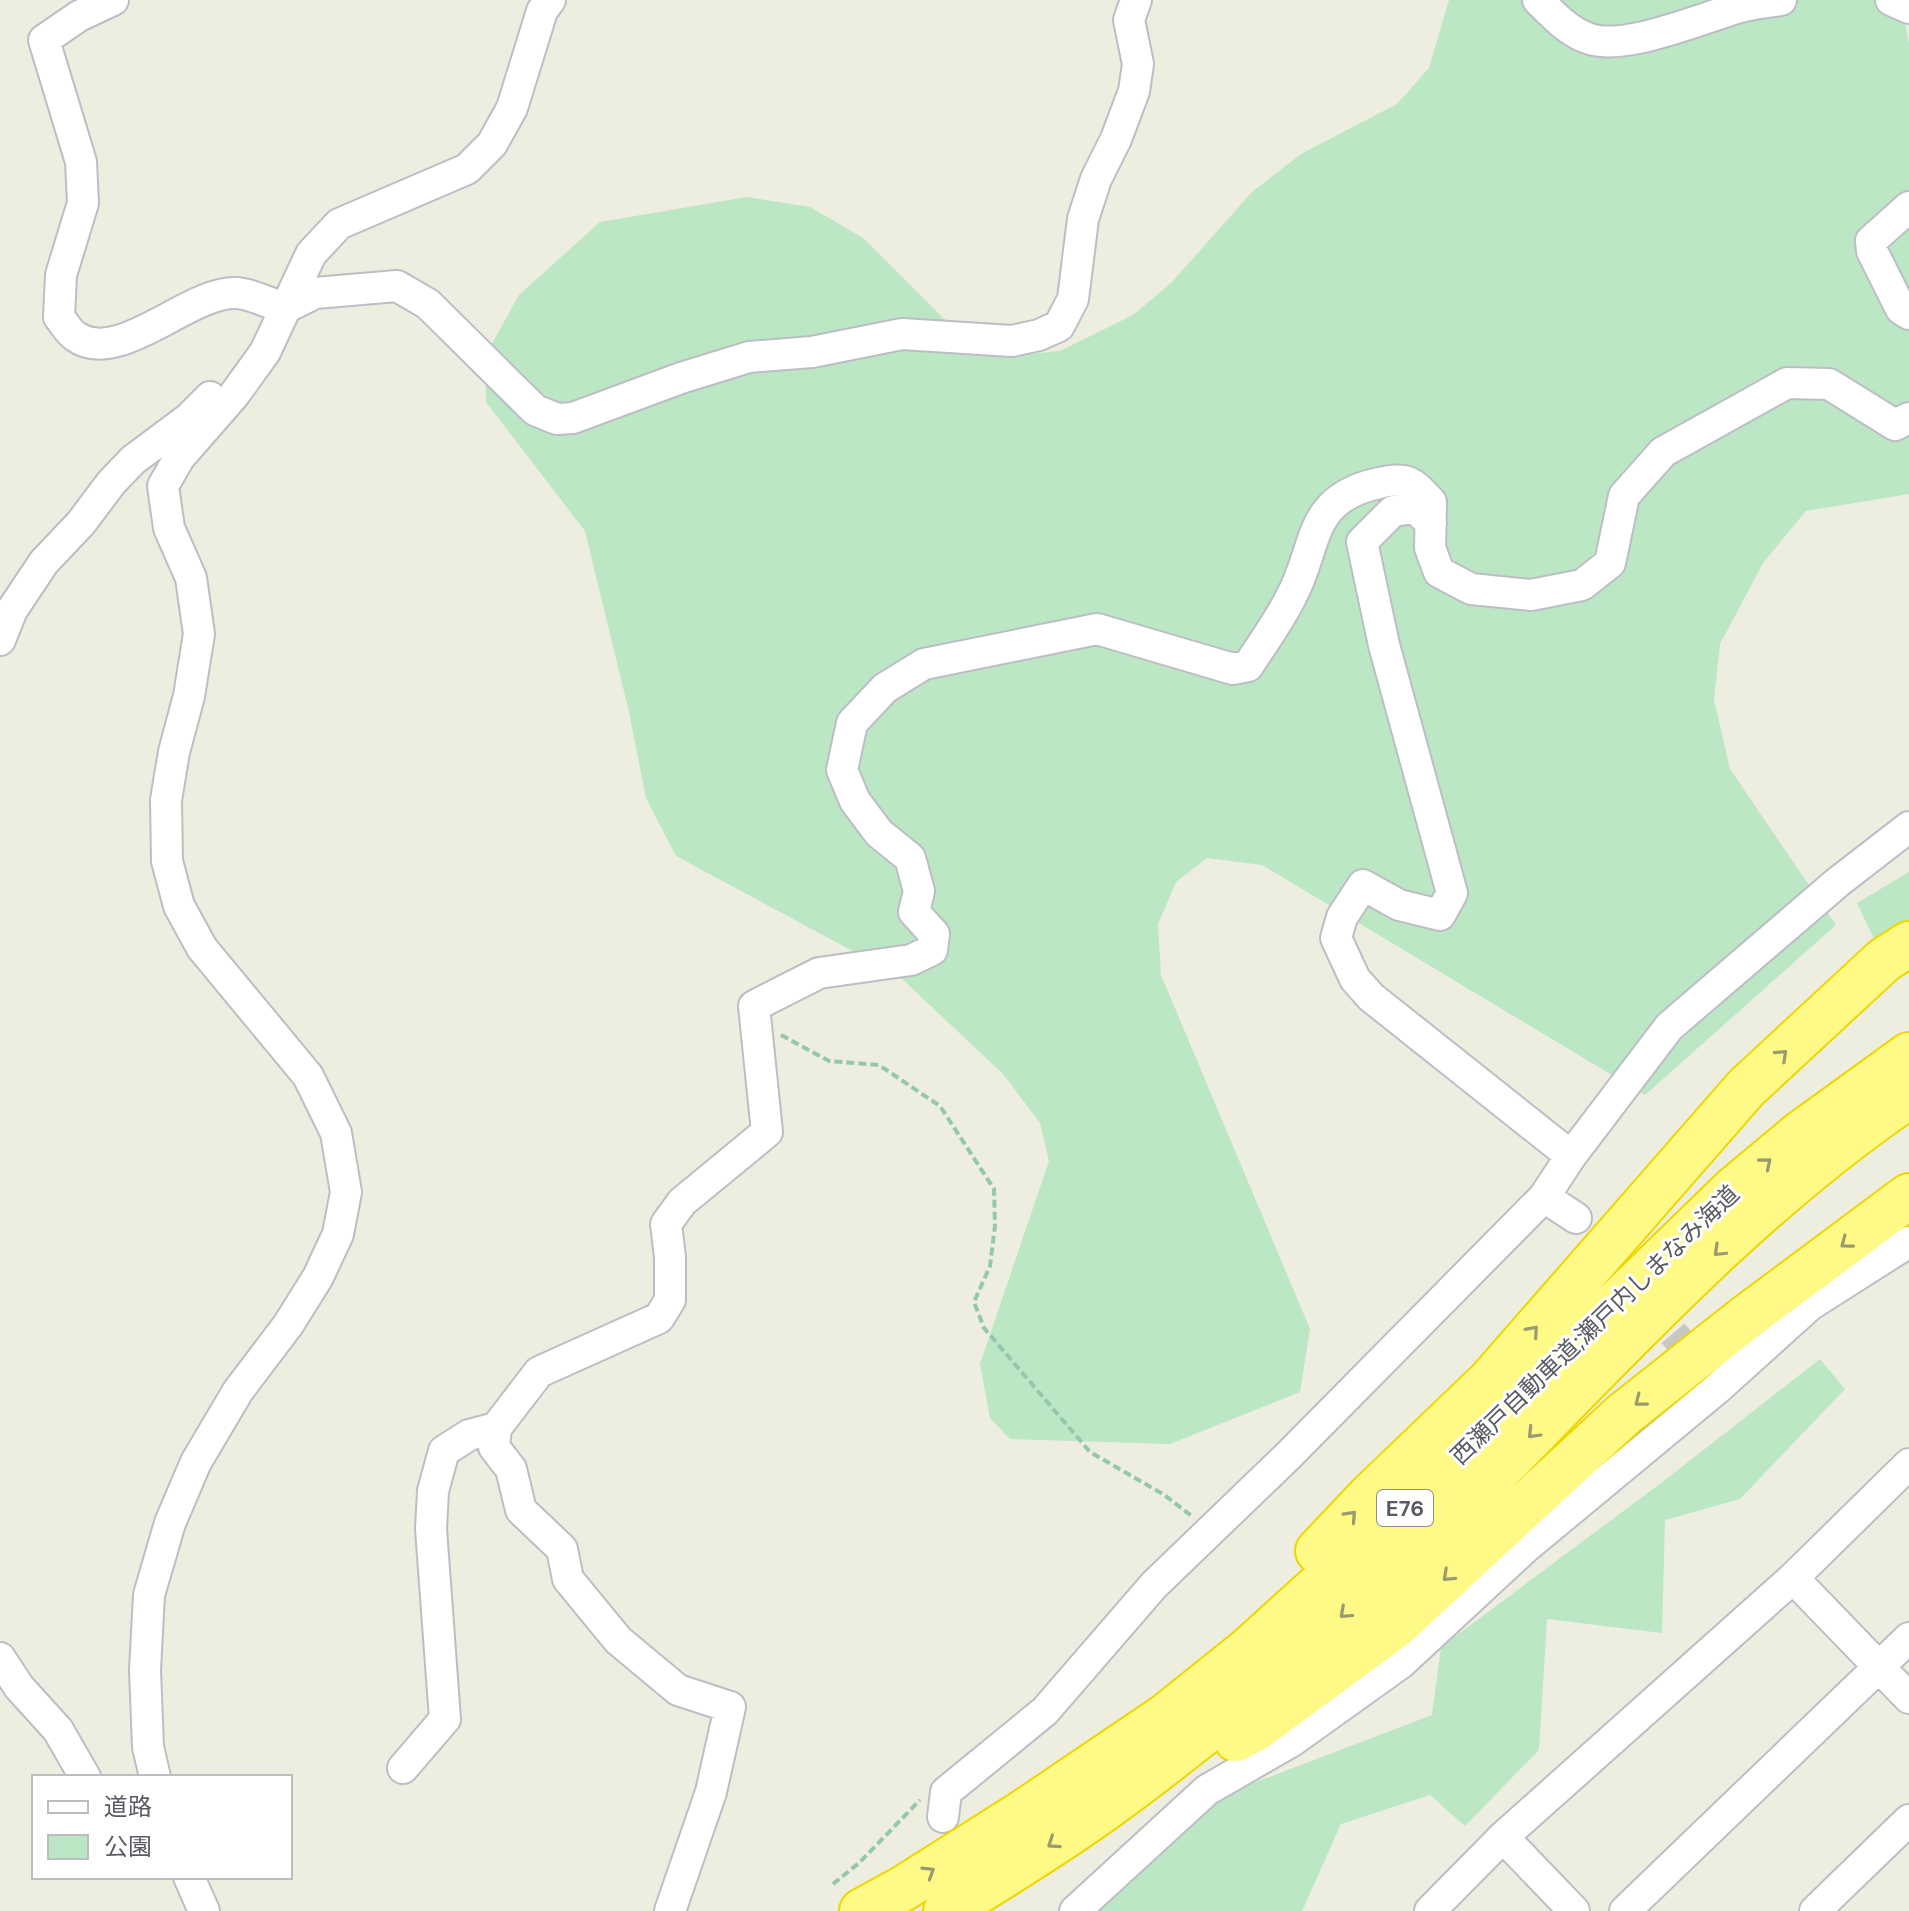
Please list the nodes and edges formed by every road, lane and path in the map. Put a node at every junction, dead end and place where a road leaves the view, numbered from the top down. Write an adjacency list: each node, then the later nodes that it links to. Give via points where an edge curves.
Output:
1 (113, 0): 9 (street, via 44,40 81,162 83,203 61,275 59,317 75,337 100,345 141,333 202,301 237,293)
2 (550, 0): 9 (street, via 512,108 492,144 467,169 339,224 311,254)
3 (1136, 0): 9 (street, via 1129,20 1138,64 1134,91 1083,219 1073,299 1059,326 1039,335 1012,341 902,334 812,352 749,357 557,419 535,410 428,304 397,286 315,293)
4 (1538, 0): 5 (street, via 1589,39 1612,41)
5 (1781, 0)
6 (1891, 0): 7 (street)
7 (1909, 8)
8 (1909, 207): 10 (street, via 1871,241 1901,309)
9 (285, 308): 11 (street, via 265,352)
10 (1909, 314)
11 (234, 395): 14 (street, via 218,389 111,483 44,562 12,610); 35 (street, via 179,458 163,486 169,528 191,578 199,634 166,800 167,861 179,906 202,948 308,1076 336,1133 346,1192 338,1234 318,1277 231,1403 196,1462 170,1523 149,1595 145,1670)
12 (1909, 418): 13 (street, via 1895,425 1829,384 1787,383 1663,452 1624,496 1610,563 1582,585 1531,595 1471,589 1439,572 1430,548)
13 (1431, 523): 17 (street, via 1431,502 1413,483 1399,478 1331,503 1293,595 1248,666 1233,669 1097,629 924,664 885,688 852,723 842,770 855,801 879,833 910,858 919,891 914,912 934,934 932,950 911,960 819,973); 20 (street, via 1415,508 1393,511 1362,542 1384,645 1452,893 1440,915 1399,905 1363,885 1342,917 1336,938 1355,979 1371,997)
14 (0, 640)
15 (1909, 827): 20 (street, via 1669,1027)
16 (1909, 944): 37 (highway, one-way to 16, via 1263,1609 1490,1381 1746,1088 1884,960)
17 (754, 1006): 25 (street, via 767,1132 682,1202 666,1224 670,1300 659,1318 539,1372); 27 (path, via 772,1030 829,1061 879,1065 940,1106 994,1189 990,1266 974,1302 984,1328 1090,1452 1163,1494)
18 (1909, 1055): 37 (highway, 西瀬戸自動車道;瀬戸内しまなみ海道 / E76, one-way to 18, via 1166,1716 1247,1651 1413,1501 1733,1190)
19 (1909, 1096): 38 (highway, 西瀬戸自動車道;瀬戸内しまなみ海道 / E76, one-way to 38, via 1756,1215 1441,1528 1282,1669)
20 (1571, 1156): 22 (street)
21 (1909, 1196): 38 (highway, one-way to 38, via 1624,1414 1395,1626 1255,1729)
22 (1544, 1197): 23 (street); 27 (street)
23 (1576, 1218)
24 (1909, 1242): 46 (street, via 1810,1305 1714,1382 1401,1663 1292,1741 1207,1790)
25 (496, 1428): 33 (street, via 469,1435 444,1451 433,1491 445,1719); 44 (street, via 494,1447 511,1469 521,1510 562,1549 568,1579 618,1640 678,1690 730,1707 711,1792)
26 (1909, 1464): 28 (street)
27 (1211, 1530): 36 (street, via 1154,1585 1045,1711)
28 (1793, 1578): 31 (street); 40 (street)
29 (1909, 1638): 31 (street)
30 (0, 1658): 34 (street, via 58,1730)
31 (1879, 1667): 32 (street); 49 (street)
32 (1909, 1698)
33 (403, 1768)
34 (84, 1775)
35 (155, 1775)
36 (944, 1804): 42 (path, via 918,1800 859,1863)
37 (1024, 1812): 42 (highway, 西瀬戸自動車道;瀬戸内しまなみ海道 / E76, one-way to 37, via 904,1888)
38 (1099, 1812): 45 (highway, 西瀬戸自動車道;瀬戸内しまなみ海道 / E76, one-way to 45)
39 (1909, 1820): 50 (street)
40 (1503, 1837): 47 (street); 48 (street)
41 (190, 1879): 43 (street)
42 (847, 1898)
43 (204, 1911)
44 (670, 1911)
45 (946, 1911)
46 (1075, 1911)
47 (1430, 1911)
48 (1574, 1911)
49 (1625, 1911)
50 (1815, 1911)

